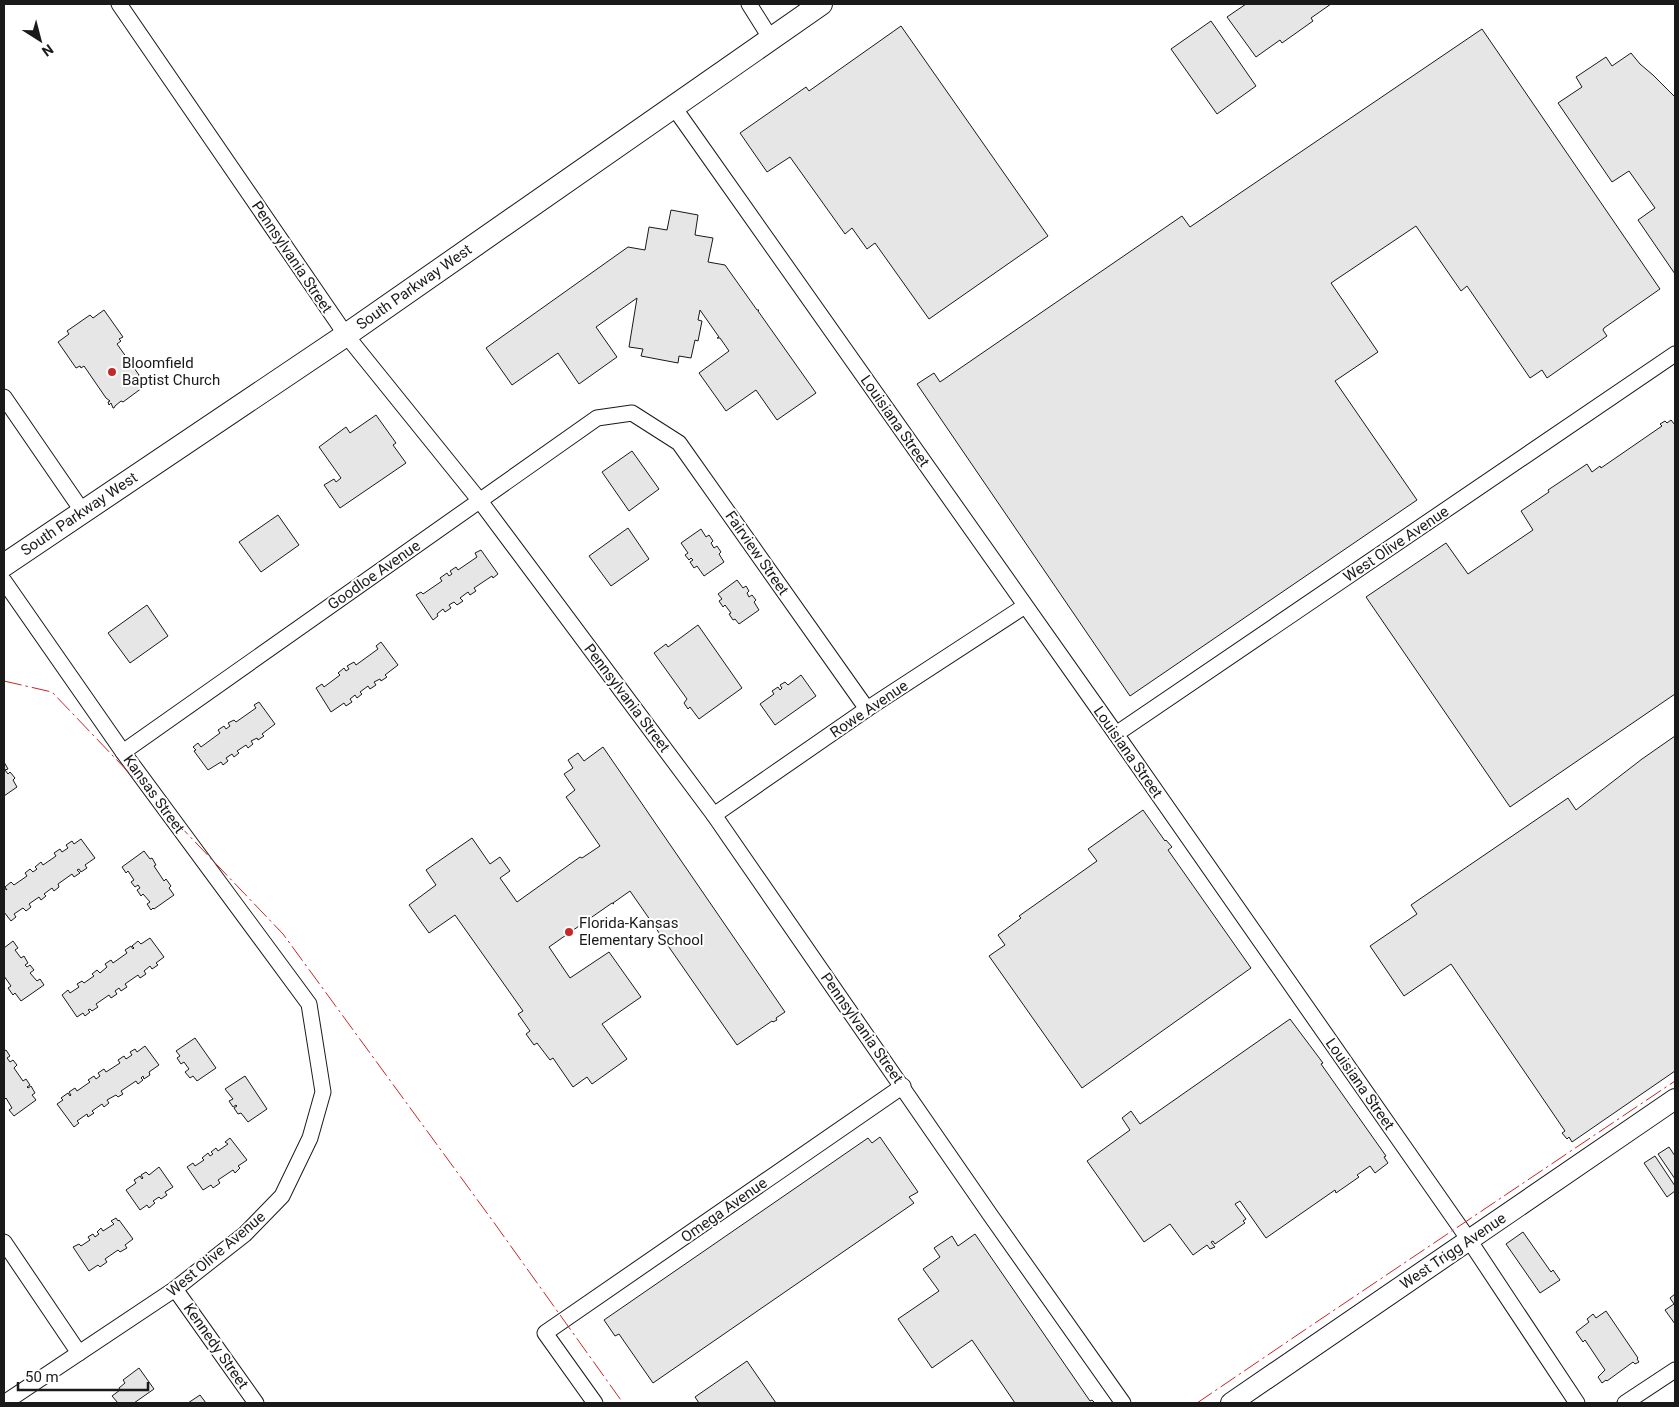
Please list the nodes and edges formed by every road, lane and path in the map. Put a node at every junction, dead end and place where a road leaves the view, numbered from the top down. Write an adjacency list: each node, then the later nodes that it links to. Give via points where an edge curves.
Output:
1 (119, 4): 6 (street, Pennsylvania Street)
2 (748, 4): 4 (street)
3 (821, 4): 4 (main road, South Parkway West)
4 (770, 39): 5 (main road, South Parkway West)
5 (673, 106): 6 (main road, South Parkway West); 14 (street, Louisiana Street)
6 (346, 335): 10 (street, Pennsylvania Street); 11 (main road, South Parkway West)
7 (1675, 354): 16 (street, West Olive Avenue)
8 (4, 397): 11 (street)
9 (632, 413): 10 (street, Goodloe Avenue, via 598,418); 15 (street, Fairview Street, via 679,443)
10 (480, 501): 17 (street, Goodloe Avenue); 18 (street, Pennsylvania Street)
11 (83, 512): 12 (main road, South Parkway West)
12 (4, 565)
13 (4, 582): 17 (street, Kansas Street)
14 (1025, 606): 15 (street, Rowe Avenue); 16 (street, Louisiana Street)
15 (867, 709): 18 (street, Rowe Avenue)
16 (1116, 734): 22 (street, Louisiana Street)
17 (122, 752): 19 (street, Kansas Street)
18 (714, 815): 20 (street, Pennsylvania Street)
19 (308, 1004): 24 (street, West Olive Avenue, via 323,1092 310,1138 282,1196 245,1234)
20 (902, 1086): 29 (street, Omega Avenue, via 545,1333); 30 (street, Pennsylvania Street)
21 (1675, 1099): 22 (street, West Trigg Avenue)
22 (1468, 1240): 31 (street, West Trigg Avenue); 32 (street, Louisiana Street)
23 (4, 1242): 25 (street)
24 (175, 1289): 25 (street, West Olive Avenue); 28 (street, Kennedy Street)
25 (79, 1354): 27 (street, West Olive Avenue)
26 (1675, 1370): 33 (street)
27 (4, 1403)
28 (256, 1403)
29 (595, 1403)
30 (1122, 1403)
31 (1231, 1403)
32 (1577, 1403)
33 (1625, 1403)

